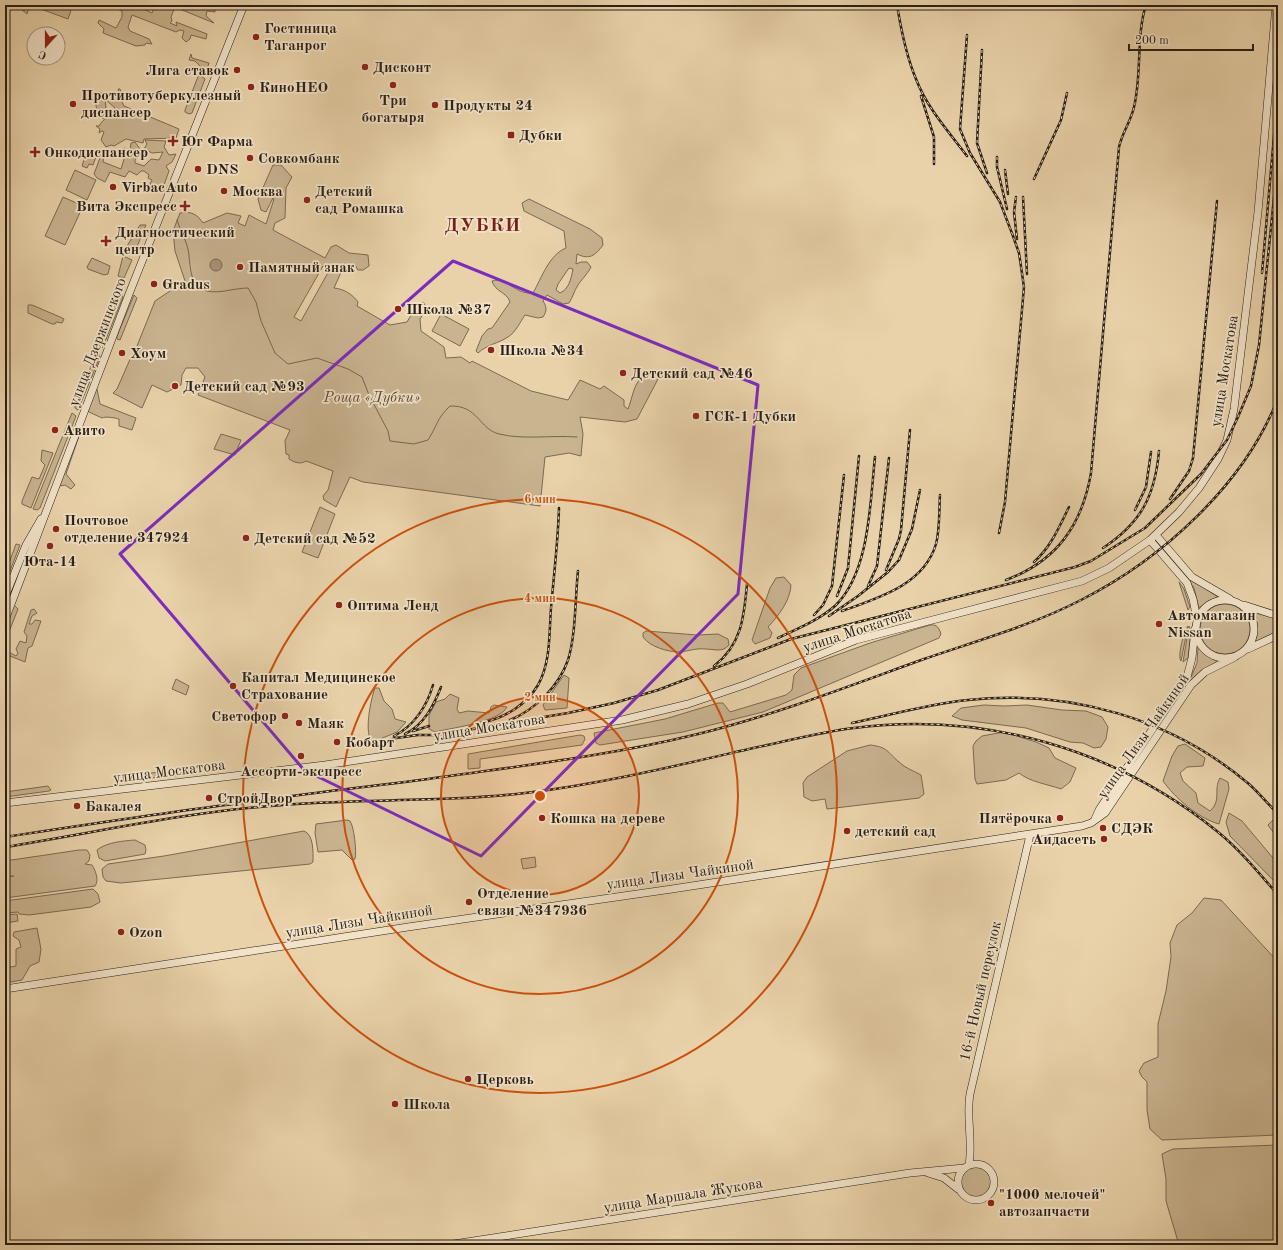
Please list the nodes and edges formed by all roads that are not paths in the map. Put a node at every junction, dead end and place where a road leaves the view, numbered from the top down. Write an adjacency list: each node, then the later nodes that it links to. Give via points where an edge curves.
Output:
1 (244, 5): 3 (main road, улица Дзержинского)
2 (1276, 5): 4 (main road, улица Москатова, via 1258,212 1234,409 1227,440 1212,470 1188,502)
3 (46, 510): 6 (main road, улица Дзержинского, via 26,545); 10 (main road, улица Дзержинского)
4 (1156, 535): 5 (main road, улица Москатова); 7 (main road, via 1192,577)
5 (1150, 540): 11 (main road, via 1187,583); 15 (main road, улица Москатова, via 1109,568 1082,582 856,640 747,684 660,712 332,764)
6 (5, 597)
7 (1232, 600): 8 (main road); 11 (main road, via 1213,602 1203,609)
8 (1241, 604): 9 (main road); 14 (main road, via 1247,609 1254,624 1252,641)
9 (1278, 616)
10 (5, 620)
11 (1197, 620): 12 (main road)
12 (1196, 629): 14 (main road, via 1197,637 1205,650 1219,658); 16 (main road, улица Лизы Чайкиной, via 1187,677)
13 (1278, 635): 14 (main road, улица Лизы Чайкиной)
14 (1238, 655): 16 (main road, улица Лизы Чайкиной, via 1205,672 1194,682 1105,813)
15 (5, 803)
16 (1095, 819): 17 (main road, улица Лизы Чайкиной, via 1081,826)
17 (1030, 835): 18 (main road, улица Лизы Чайкиной, via 370,932); 19 (main road, 16-й Новый переулок, via 970,1094 968,1105)
18 (5, 989)
19 (971, 1154): 20 (main road); 21 (main road, 16-й Новый переулок)
20 (980, 1164): 21 (main road); 23 (main road, via 990,1170 994,1178 994,1186 989,1195 982,1200 972,1200 964,1197)
21 (966, 1167): 22 (main road, улица Маршала Жукова); 23 (main road, via 958,1177)
22 (924, 1172): 23 (main road, улица Маршала Жукова, via 944,1178); 24 (main road, улица Маршала Жукова)
23 (958, 1189)
24 (447, 1245)

